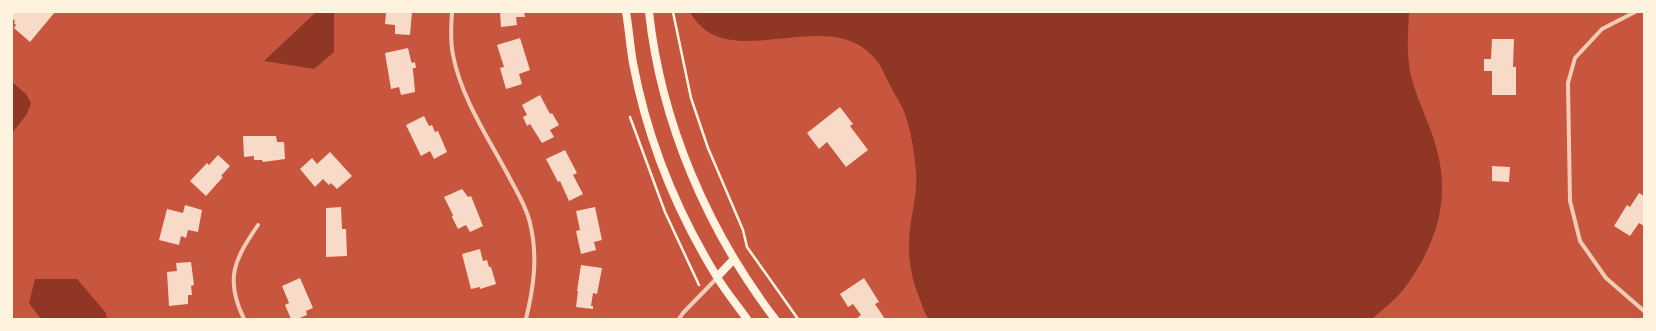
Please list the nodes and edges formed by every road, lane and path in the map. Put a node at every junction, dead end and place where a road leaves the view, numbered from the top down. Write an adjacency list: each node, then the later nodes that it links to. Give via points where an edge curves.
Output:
1 (452, 12): 13 (street, via 452,54 459,79 530,221 535,266 533,290)
2 (626, 12): 9 (main road, via 633,63 651,137 682,213)
3 (649, 12): 8 (main road, via 660,78 683,153 698,189)
4 (673, 12): 17 (path, via 691,98 708,148 743,230 747,247)
5 (1635, 12): 11 (street, via 1602,29 1575,58 1568,83 1570,201 1580,241 1606,278)
6 (630, 117): 10 (path, via 665,212)
7 (258, 225): 12 (street, via 244,245 233,273 236,296)
8 (734, 259): 9 (main road); 16 (main road)
9 (717, 277): 10 (street); 15 (main road)
10 (702, 293): 14 (street)
11 (1644, 311)
12 (244, 319)
13 (526, 319)
14 (679, 319)
15 (747, 319)
16 (775, 319)
17 (798, 319)

